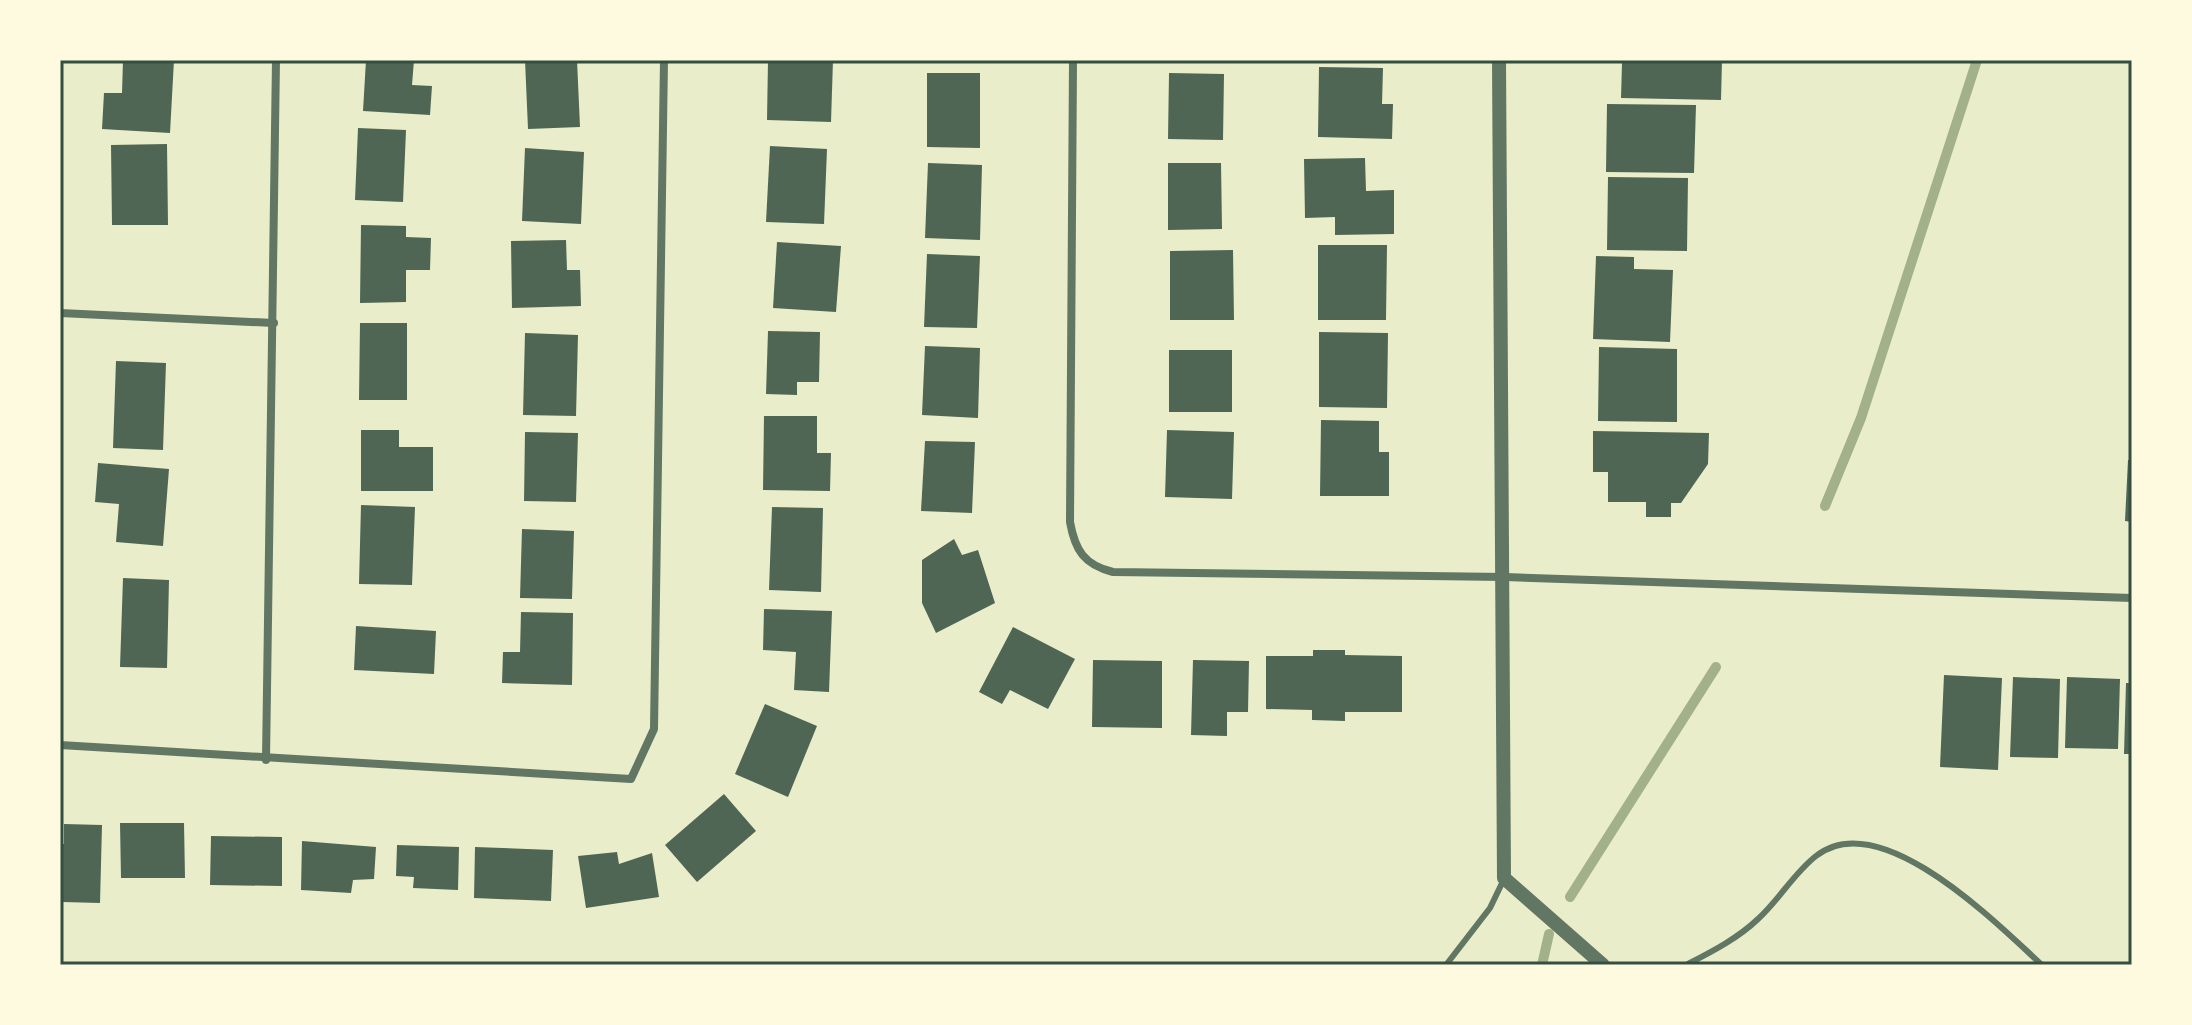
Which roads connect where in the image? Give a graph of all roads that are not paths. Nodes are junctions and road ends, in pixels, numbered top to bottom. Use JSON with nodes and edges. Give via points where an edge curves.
{"nodes":[{"id":1,"x":276,"y":60,"type":"edge"},
{"id":2,"x":664,"y":60,"type":"edge"},
{"id":3,"x":1073,"y":60,"type":"edge"},
{"id":4,"x":1499,"y":60,"type":"edge"},
{"id":5,"x":60,"y":313,"type":"edge"},
{"id":6,"x":274,"y":323,"type":"junction"},
{"id":7,"x":1505,"y":577,"type":"junction"},
{"id":8,"x":2132,"y":598,"type":"edge"},
{"id":9,"x":60,"y":745,"type":"edge"},
{"id":10,"x":266,"y":760,"type":"junction"},
{"id":11,"x":1504,"y":878,"type":"junction"},
{"id":12,"x":1446,"y":965,"type":"edge"},
{"id":13,"x":1603,"y":965,"type":"edge"},
{"id":14,"x":1686,"y":965,"type":"edge"},
{"id":15,"x":2042,"y":965,"type":"edge"}],
"edges":[{"from":1,"to":6,"type":"street"},
{"from":2,"to":10,"type":"street","via":[[654,729],[631,779]]},
{"from":3,"to":7,"type":"street","via":[[1070,522],[1074,546],[1085,560],[1113,572]]},
{"from":4,"to":7,"type":"street"},
{"from":5,"to":6,"type":"street"},
{"from":6,"to":10,"type":"street"},
{"from":7,"to":8,"type":"street"},
{"from":7,"to":11,"type":"street"},
{"from":9,"to":10,"type":"street"},
{"from":11,"to":12,"type":"lane","via":[[1490,908]]},
{"from":11,"to":13,"type":"street"},
{"from":14,"to":15,"type":"lane","via":[[1757,920],[1816,855],[1844,842],[1867,842],[1894,851],[1927,870]]}]}
